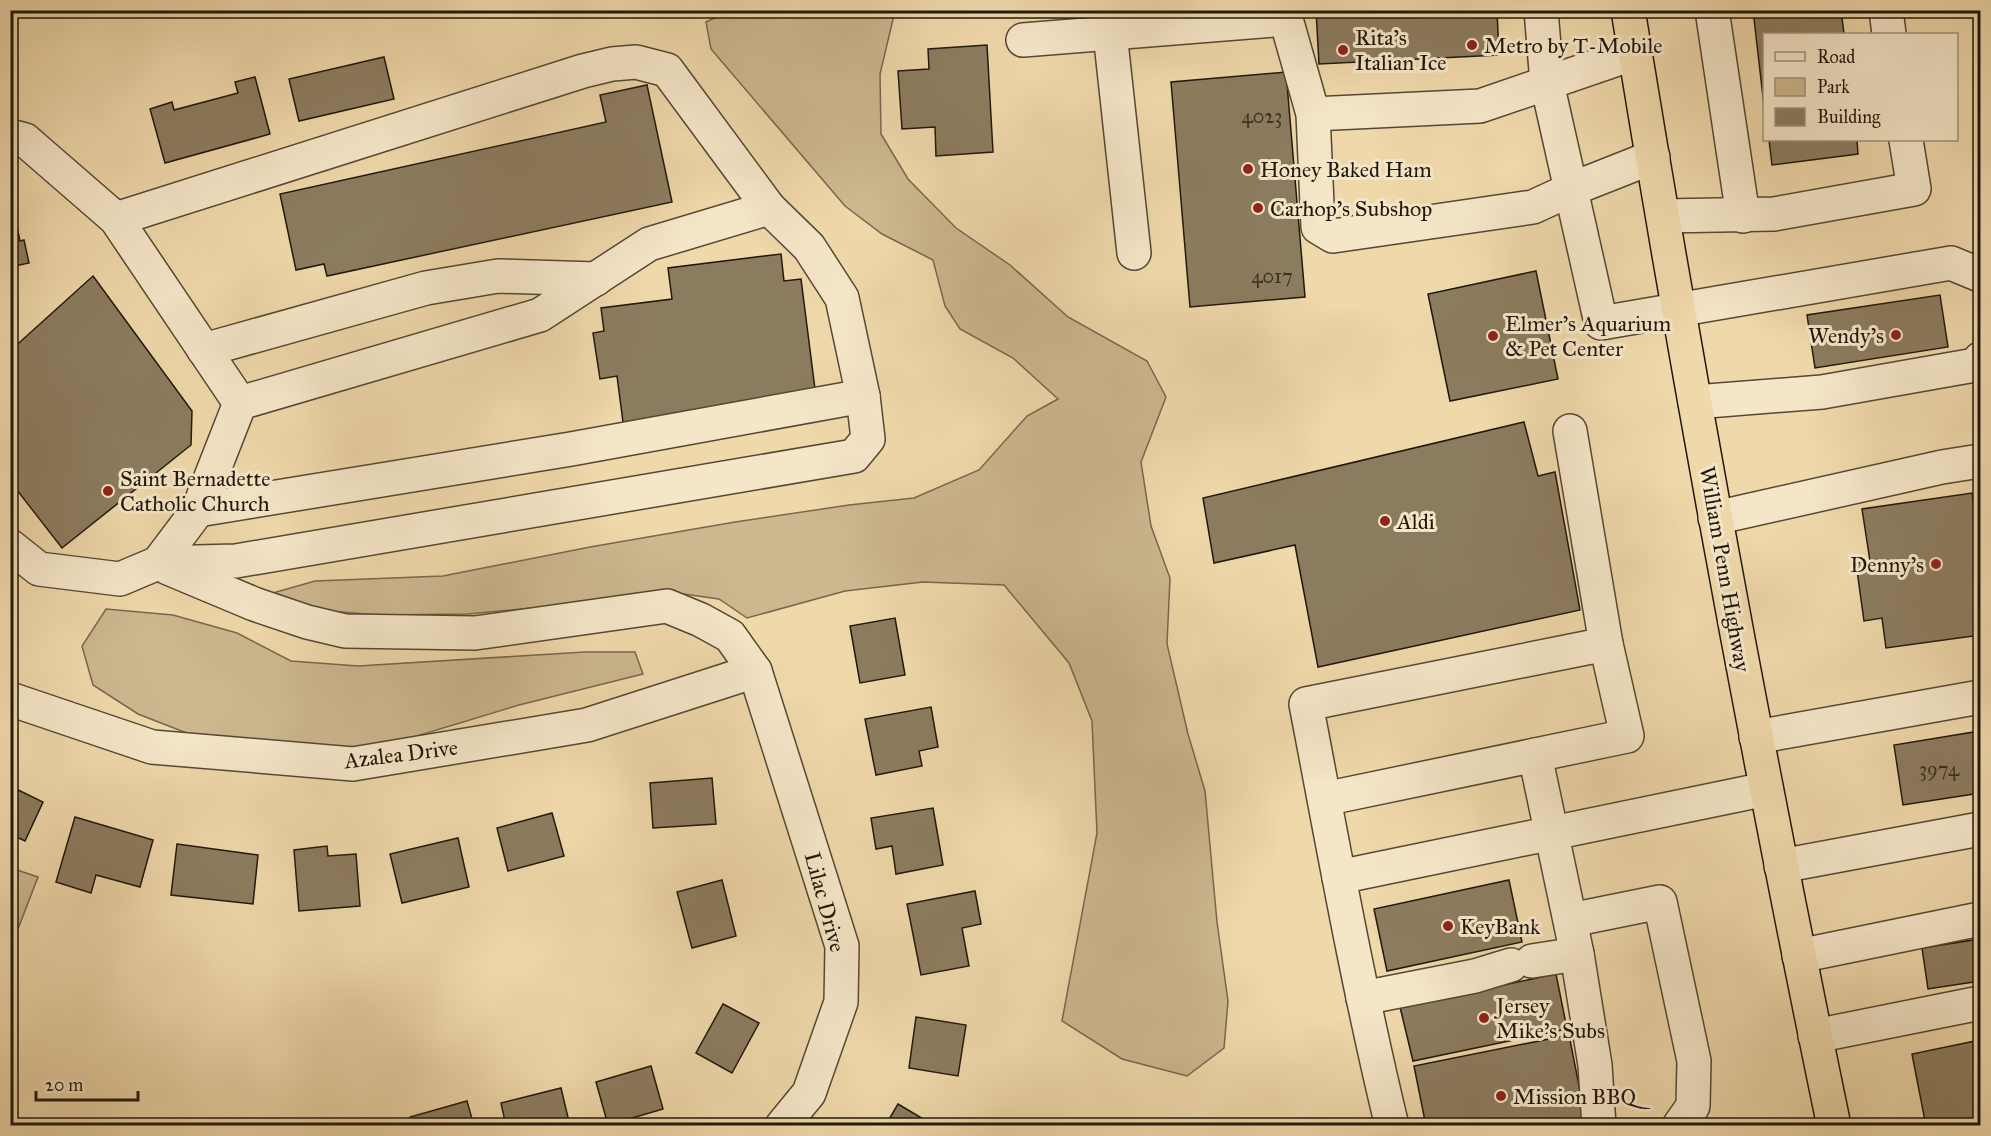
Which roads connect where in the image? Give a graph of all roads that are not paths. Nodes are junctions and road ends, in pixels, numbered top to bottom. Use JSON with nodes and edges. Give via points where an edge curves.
{"nodes":[{"id":1,"x":1541,"y":10,"type":"edge"},
{"id":2,"x":1628,"y":10,"type":"edge"},
{"id":3,"x":1712,"y":10,"type":"edge"},
{"id":4,"x":1886,"y":10,"type":"edge"},
{"id":5,"x":1110,"y":33,"type":"junction"},
{"id":6,"x":1889,"y":33,"type":"edge"},
{"id":7,"x":1023,"y":40,"type":"dead end"},
{"id":8,"x":1635,"y":52,"type":"junction"},
{"id":9,"x":1547,"y":83,"type":"junction"},
{"id":10,"x":1313,"y":114,"type":"junction"},
{"id":11,"x":10,"y":136,"type":"edge"},
{"id":12,"x":1906,"y":141,"type":"edge"},
{"id":13,"x":1653,"y":157,"type":"junction"},
{"id":14,"x":1572,"y":189,"type":"junction"},
{"id":15,"x":769,"y":208,"type":"junction"},
{"id":16,"x":1663,"y":216,"type":"junction"},
{"id":17,"x":1743,"y":216,"type":"junction"},
{"id":18,"x":116,"y":219,"type":"junction"},
{"id":19,"x":1134,"y":253,"type":"dead end"},
{"id":20,"x":1980,"y":275,"type":"edge"},
{"id":21,"x":596,"y":279,"type":"junction"},
{"id":22,"x":1679,"y":310,"type":"junction"},
{"id":23,"x":204,"y":350,"type":"junction"},
{"id":24,"x":1980,"y":359,"type":"edge"},
{"id":25,"x":863,"y":396,"type":"junction"},
{"id":26,"x":1695,"y":402,"type":"junction"},
{"id":27,"x":240,"y":403,"type":"junction"},
{"id":28,"x":1570,"y":431,"type":"dead end"},
{"id":29,"x":1980,"y":461,"type":"edge"},
{"id":30,"x":198,"y":510,"type":"junction"},
{"id":31,"x":1714,"y":518,"type":"junction"},
{"id":32,"x":10,"y":546,"type":"edge"},
{"id":33,"x":158,"y":563,"type":"junction"},
{"id":34,"x":1606,"y":644,"type":"junction"},
{"id":35,"x":755,"y":671,"type":"junction"},
{"id":36,"x":1980,"y":697,"type":"edge"},
{"id":37,"x":10,"y":699,"type":"edge"},
{"id":38,"x":1756,"y":737,"type":"junction"},
{"id":39,"x":1535,"y":755,"type":"junction"},
{"id":40,"x":1766,"y":789,"type":"junction"},
{"id":41,"x":1324,"y":800,"type":"junction"},
{"id":42,"x":1980,"y":829,"type":"edge"},
{"id":43,"x":1553,"y":833,"type":"junction"},
{"id":44,"x":1781,"y":866,"type":"junction"},
{"id":45,"x":1339,"y":877,"type":"junction"},
{"id":46,"x":1980,"y":919,"type":"edge"},
{"id":47,"x":1570,"y":920,"type":"junction"},
{"id":48,"x":1799,"y":956,"type":"junction"},
{"id":49,"x":1533,"y":961,"type":"junction"},
{"id":50,"x":1363,"y":998,"type":"junction"},
{"id":51,"x":1980,"y":1003,"type":"edge"},
{"id":52,"x":1815,"y":1036,"type":"junction"},
{"id":53,"x":782,"y":1125,"type":"edge"},
{"id":54,"x":1392,"y":1125,"type":"edge"},
{"id":55,"x":1599,"y":1125,"type":"edge"},
{"id":56,"x":1679,"y":1125,"type":"edge"},
{"id":57,"x":1834,"y":1125,"type":"edge"}],
"edges":[{"from":1,"to":9,"type":"street"},
{"from":2,"to":8,"type":"highway","name":"William Penn Highway"},
{"from":3,"to":17,"type":"street"},
{"from":4,"to":6,"type":"street"},
{"from":5,"to":7,"type":"street"},
{"from":5,"to":10,"type":"street","via":[[1286,19]]},
{"from":5,"to":19,"type":"street"},
{"from":8,"to":9,"type":"street"},
{"from":8,"to":13,"type":"highway","name":"William Penn Highway"},
{"from":9,"to":10,"type":"street","via":[[1480,106]]},
{"from":9,"to":14,"type":"street"},
{"from":10,"to":14,"type":"street","via":[[1318,227],[1333,236],[1533,207]]},
{"from":11,"to":18,"type":"street","via":[[25,140]]},
{"from":12,"to":17,"type":"street","via":[[1914,189]]},
{"from":13,"to":14,"type":"street"},
{"from":13,"to":16,"type":"highway","name":"William Penn Highway"},
{"from":14,"to":22,"type":"street","via":[[1601,323]]},
{"from":15,"to":18,"type":"street","via":[[667,70],[636,62],[583,71]]},
{"from":15,"to":21,"type":"street","via":[[649,244]]},
{"from":15,"to":25,"type":"street","via":[[809,247],[842,298]]},
{"from":16,"to":17,"type":"street"},
{"from":16,"to":22,"type":"highway","name":"William Penn Highway"},
{"from":18,"to":23,"type":"street"},
{"from":20,"to":22,"type":"street","via":[[1951,263]]},
{"from":21,"to":23,"type":"street","via":[[498,276],[426,288]]},
{"from":21,"to":27,"type":"street","via":[[540,315]]},
{"from":22,"to":26,"type":"highway","name":"William Penn Highway"},
{"from":23,"to":27,"type":"street"},
{"from":24,"to":26,"type":"street","via":[[1975,365],[1822,392]]},
{"from":25,"to":30,"type":"street","via":[[571,450]]},
{"from":25,"to":33,"type":"street","via":[[868,439],[854,456],[236,561]]},
{"from":26,"to":31,"type":"highway","name":"William Penn Highway"},
{"from":27,"to":30,"type":"street"},
{"from":28,"to":34,"type":"street"},
{"from":29,"to":31,"type":"street"},
{"from":30,"to":33,"type":"street"},
{"from":31,"to":38,"type":"highway","name":"William Penn Highway"},
{"from":32,"to":33,"type":"street","via":[[39,569],[120,579]]},
{"from":33,"to":35,"type":"street","name":"Lilac Drive","via":[[254,604],[345,631],[475,633],[667,606],[730,636]]},
{"from":34,"to":39,"type":"street","via":[[1627,736]]},
{"from":34,"to":41,"type":"street","via":[[1306,704]]},
{"from":35,"to":37,"type":"street","name":"Azalea Drive","via":[[587,725],[353,764],[152,747]]},
{"from":35,"to":53,"type":"street","name":"Lilac Drive","via":[[842,946],[842,1002],[809,1093]]},
{"from":36,"to":38,"type":"street"},
{"from":38,"to":40,"type":"highway","name":"William Penn Highway"},
{"from":39,"to":41,"type":"street"},
{"from":39,"to":43,"type":"street"},
{"from":40,"to":43,"type":"street"},
{"from":40,"to":44,"type":"highway","name":"William Penn Highway"},
{"from":41,"to":45,"type":"street"},
{"from":42,"to":44,"type":"street"},
{"from":43,"to":45,"type":"street"},
{"from":43,"to":47,"type":"street"},
{"from":44,"to":48,"type":"highway","name":"William Penn Highway"},
{"from":45,"to":50,"type":"street"},
{"from":46,"to":48,"type":"street"},
{"from":47,"to":49,"type":"street"},
{"from":47,"to":56,"type":"street","via":[[1660,902],[1694,1061],[1693,1106]]},
{"from":48,"to":52,"type":"highway","name":"William Penn Highway"},
{"from":49,"to":50,"type":"street"},
{"from":49,"to":55,"type":"street","via":[[1595,1065]]},
{"from":50,"to":54,"type":"street"},
{"from":51,"to":52,"type":"street"},
{"from":52,"to":57,"type":"highway","name":"William Penn Highway"}]}
